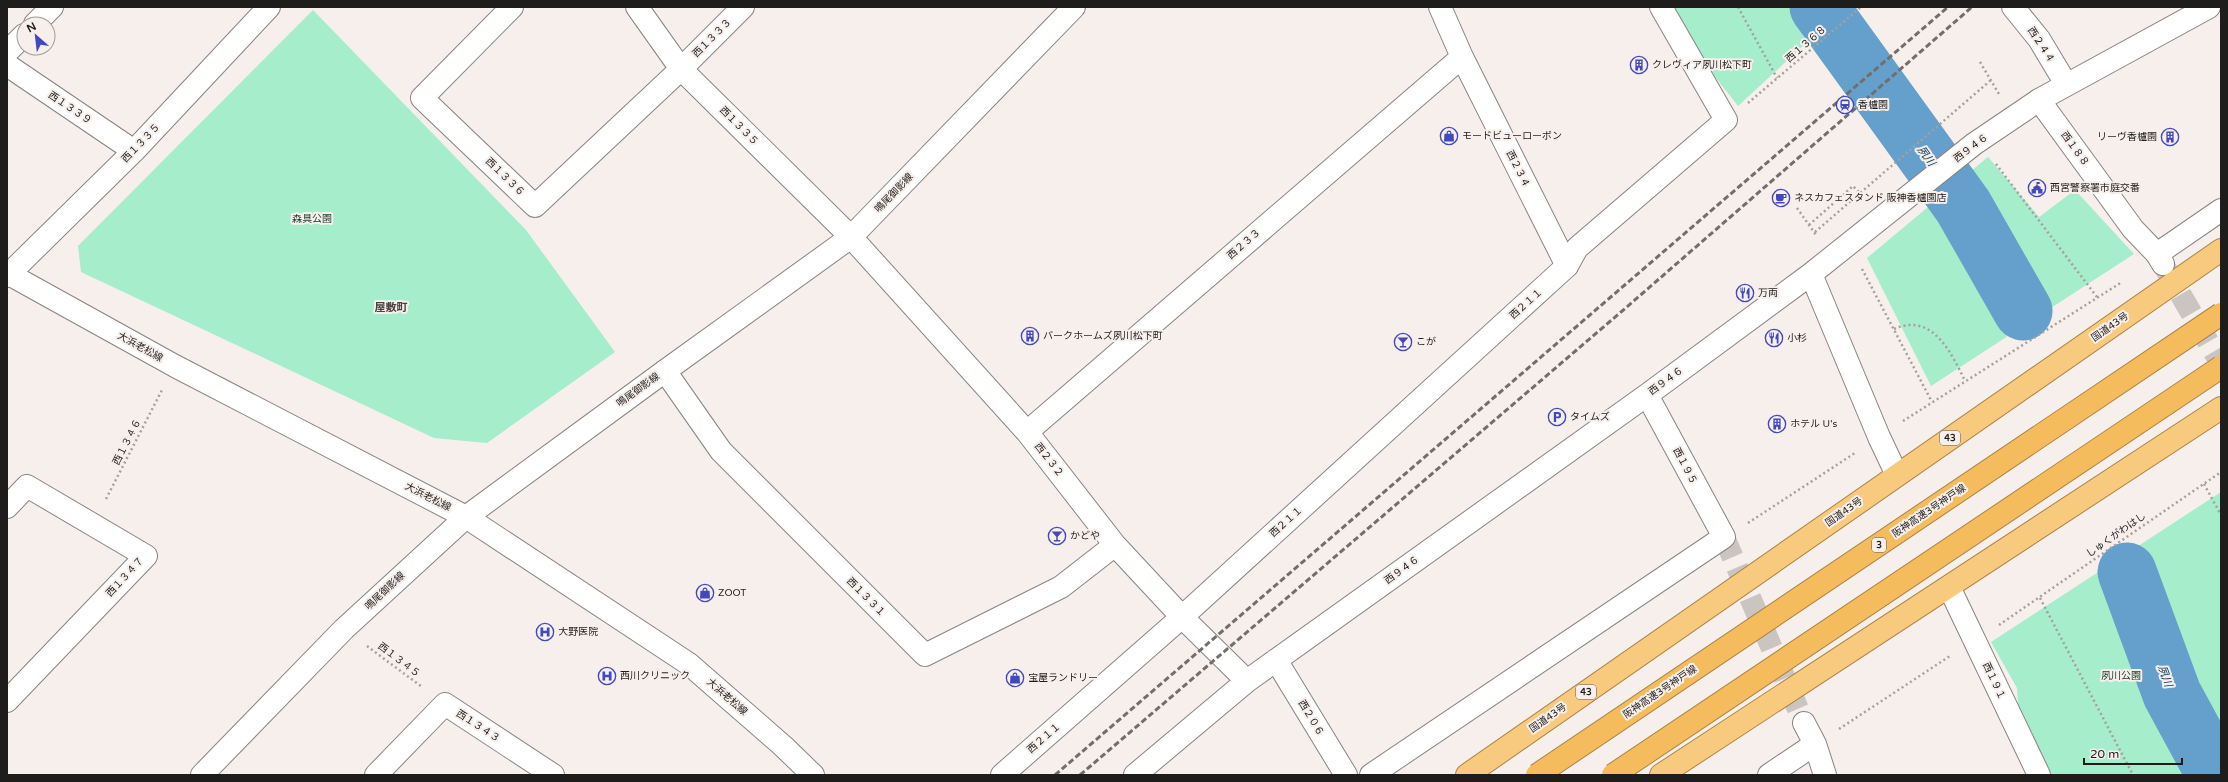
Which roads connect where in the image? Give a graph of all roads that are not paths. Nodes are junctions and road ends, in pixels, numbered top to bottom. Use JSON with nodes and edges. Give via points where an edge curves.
{"nodes":[{"id":1,"x":52,"y":7,"type":"edge"},
{"id":2,"x":269,"y":7,"type":"edge"},
{"id":3,"x":512,"y":7,"type":"edge"},
{"id":4,"x":637,"y":7,"type":"edge"},
{"id":5,"x":743,"y":7,"type":"edge"},
{"id":6,"x":1074,"y":7,"type":"edge"},
{"id":7,"x":1440,"y":7,"type":"edge"},
{"id":8,"x":1661,"y":7,"type":"edge"},
{"id":9,"x":2013,"y":7,"type":"edge"},
{"id":10,"x":2209,"y":7,"type":"edge"},
{"id":11,"x":43,"y":16,"type":"edge"},
{"id":12,"x":16,"y":43,"type":"edge"},
{"id":13,"x":7,"y":52,"type":"edge"},
{"id":14,"x":1462,"y":57,"type":"junction"},
{"id":15,"x":7,"y":64,"type":"edge"},
{"id":16,"x":681,"y":69,"type":"junction"},
{"id":17,"x":2066,"y":84,"type":"junction"},
{"id":18,"x":2039,"y":100,"type":"junction"},
{"id":19,"x":134,"y":151,"type":"junction"},
{"id":20,"x":2221,"y":210,"type":"edge"},
{"id":21,"x":852,"y":237,"type":"junction"},
{"id":22,"x":2221,"y":250,"type":"edge"},
{"id":23,"x":1572,"y":257,"type":"junction"},
{"id":24,"x":1811,"y":274,"type":"junction"},
{"id":25,"x":8,"y":275,"type":"edge"},
{"id":26,"x":2221,"y":314,"type":"edge"},
{"id":27,"x":2221,"y":367,"type":"edge"},
{"id":28,"x":665,"y":370,"type":"junction"},
{"id":29,"x":1647,"y":395,"type":"junction"},
{"id":30,"x":2221,"y":408,"type":"edge"},
{"id":31,"x":1027,"y":432,"type":"junction"},
{"id":32,"x":1897,"y":475,"type":"junction"},
{"id":33,"x":7,"y":507,"type":"edge"},
{"id":34,"x":466,"y":517,"type":"junction"},
{"id":35,"x":1115,"y":545,"type":"junction"},
{"id":36,"x":1949,"y":587,"type":"junction"},
{"id":37,"x":1182,"y":617,"type":"junction"},
{"id":38,"x":1276,"y":660,"type":"junction"},
{"id":39,"x":1247,"y":681,"type":"junction"},
{"id":40,"x":7,"y":701,"type":"edge"},
{"id":41,"x":1804,"y":723,"type":"tunnel mouth"},
{"id":42,"x":1815,"y":744,"type":"junction"},
{"id":43,"x":202,"y":775,"type":"edge"},
{"id":44,"x":376,"y":775,"type":"edge"},
{"id":45,"x":553,"y":775,"type":"edge"},
{"id":46,"x":813,"y":775,"type":"edge"},
{"id":47,"x":1002,"y":775,"type":"edge"},
{"id":48,"x":1135,"y":775,"type":"edge"},
{"id":49,"x":1346,"y":775,"type":"edge"},
{"id":50,"x":1371,"y":775,"type":"edge"},
{"id":51,"x":1467,"y":775,"type":"edge"},
{"id":52,"x":1537,"y":775,"type":"edge"},
{"id":53,"x":1613,"y":775,"type":"edge"},
{"id":54,"x":1661,"y":775,"type":"edge"},
{"id":55,"x":1769,"y":775,"type":"edge"},
{"id":56,"x":1825,"y":775,"type":"edge"},
{"id":57,"x":2039,"y":775,"type":"edge"}],
"edges":[{"from":1,"to":11,"type":"street"},
{"from":2,"to":19,"type":"street","name":"西１３３５"},
{"from":3,"to":16,"type":"street","name":"西１３３６","via":[[422,98],[535,206]]},
{"from":4,"to":16,"type":"street","name":"西１３３５"},
{"from":5,"to":16,"type":"street","name":"西１３３３"},
{"from":6,"to":21,"type":"street","name":"鳴尾御影線"},
{"from":7,"to":14,"type":"street","name":"西２３４"},
{"from":8,"to":23,"type":"street","name":"西２１１","via":[[1726,120]]},
{"from":9,"to":17,"type":"street","name":"西２４４","via":[[2039,39]]},
{"from":10,"to":17,"type":"street","name":"西９４６"},
{"from":12,"to":13,"type":"street"},
{"from":14,"to":23,"type":"street","name":"西２３４"},
{"from":14,"to":31,"type":"street","name":"西２３３"},
{"from":15,"to":19,"type":"street","name":"西１３３９"},
{"from":16,"to":21,"type":"street","name":"西１３３５"},
{"from":17,"to":18,"type":"street","name":"西９４６"},
{"from":18,"to":20,"type":"street","name":"西１８８","via":[[2133,229],[2160,259]]},
{"from":18,"to":24,"type":"street","name":"西９４６","via":[[1974,144]]},
{"from":19,"to":25,"type":"street","name":"西１３３５"},
{"from":21,"to":28,"type":"street","name":"鳴尾御影線"},
{"from":21,"to":31,"type":"street","name":"西２３２"},
{"from":22,"to":32,"type":"highway","name":"国道43号","number":"43"},
{"from":23,"to":37,"type":"street","name":"西２１１"},
{"from":24,"to":29,"type":"street","name":"西９４６"},
{"from":24,"to":32,"type":"street","via":[[1878,438]]},
{"from":25,"to":34,"type":"street","name":"大浜老松線","via":[[175,366]]},
{"from":26,"to":52,"type":"highway","name":"阪神高速3号神戸線","number":"3","bridge":true},
{"from":27,"to":53,"type":"highway","bridge":true},
{"from":28,"to":34,"type":"street","name":"鳴尾御影線"},
{"from":28,"to":35,"type":"street","name":"西１３３１","via":[[720,451],[925,655],[1061,587]]},
{"from":29,"to":38,"type":"street","name":"西９４６"},
{"from":29,"to":50,"type":"street","name":"西１９５","via":[[1724,537]]},
{"from":30,"to":36,"type":"highway"},
{"from":31,"to":35,"type":"street","name":"西２３２"},
{"from":32,"to":51,"type":"highway","name":"国道43号","number":"43"},
{"from":33,"to":40,"type":"street","name":"西１３４７","via":[[27,486],[146,556]]},
{"from":34,"to":43,"type":"street","name":"鳴尾御影線","via":[[344,629]]},
{"from":34,"to":46,"type":"street","name":"大浜老松線","via":[[689,664]]},
{"from":35,"to":37,"type":"street","name":"西２３２"},
{"from":36,"to":54,"type":"highway"},
{"from":36,"to":57,"type":"street","name":"西１９１"},
{"from":37,"to":39,"type":"street","name":"西２３２"},
{"from":37,"to":47,"type":"street","name":"西２１１"},
{"from":38,"to":39,"type":"street","name":"西９４６"},
{"from":38,"to":49,"type":"street","name":"西２０６"},
{"from":39,"to":48,"type":"street","name":"西９４６"},
{"from":41,"to":42,"type":"street"},
{"from":42,"to":55,"type":"street"},
{"from":42,"to":56,"type":"street"},
{"from":44,"to":45,"type":"street","name":"西１３４３","via":[[445,704]]}]}
